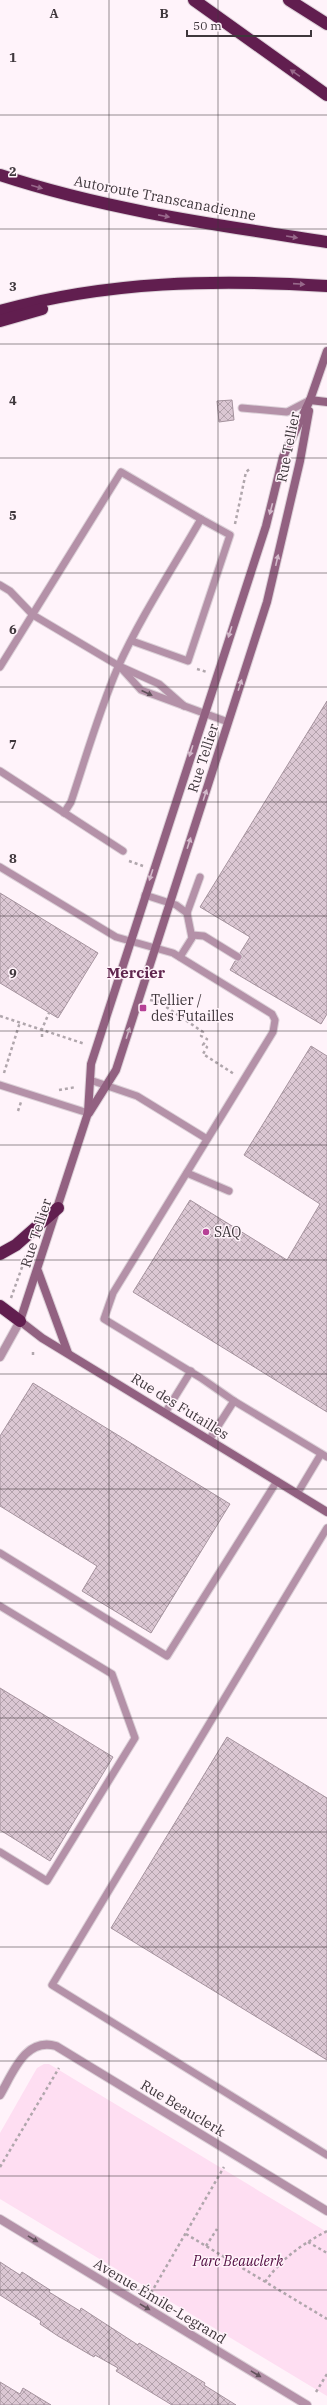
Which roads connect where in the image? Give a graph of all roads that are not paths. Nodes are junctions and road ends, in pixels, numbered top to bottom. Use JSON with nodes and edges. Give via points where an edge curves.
{"nodes":[{"id":1,"x":194,"y":0,"type":"edge"},
{"id":2,"x":289,"y":0,"type":"edge"},
{"id":3,"x":327,"y":24,"type":"edge"},
{"id":4,"x":327,"y":95,"type":"edge"},
{"id":5,"x":0,"y":176,"type":"edge"},
{"id":6,"x":327,"y":242,"type":"edge"},
{"id":7,"x":271,"y":283,"type":"junction"},
{"id":8,"x":327,"y":286,"type":"edge"},
{"id":9,"x":0,"y":311,"type":"edge"},
{"id":10,"x":0,"y":321,"type":"edge"},
{"id":11,"x":327,"y":351,"type":"edge"},
{"id":12,"x":310,"y":400,"type":"junction"},
{"id":13,"x":327,"y":402,"type":"edge"},
{"id":14,"x":242,"y":408,"type":"dead end"},
{"id":15,"x":201,"y":519,"type":"junction"},
{"id":16,"x":0,"y":585,"type":"edge"},
{"id":17,"x":32,"y":615,"type":"junction"},
{"id":18,"x":132,"y":641,"type":"junction"},
{"id":19,"x":119,"y":666,"type":"junction"},
{"id":20,"x":0,"y":667,"type":"edge"},
{"id":21,"x":184,"y":706,"type":"junction"},
{"id":22,"x":204,"y":714,"type":"junction"},
{"id":23,"x":228,"y":722,"type":"junction"},
{"id":24,"x":0,"y":771,"type":"edge"},
{"id":25,"x":64,"y":813,"type":"junction"},
{"id":26,"x":123,"y":851,"type":"dead end"},
{"id":27,"x":0,"y":867,"type":"edge"},
{"id":28,"x":200,"y":877,"type":"dead end"},
{"id":29,"x":144,"y":895,"type":"junction"},
{"id":30,"x":170,"y":903,"type":"junction"},
{"id":31,"x":187,"y":913,"type":"junction"},
{"id":32,"x":192,"y":935,"type":"junction"},
{"id":33,"x":129,"y":942,"type":"junction"},
{"id":34,"x":156,"y":947,"type":"junction"},
{"id":35,"x":180,"y":957,"type":"junction"},
{"id":36,"x":238,"y":957,"type":"dead end"},
{"id":37,"x":90,"y":1080,"type":"junction"},
{"id":38,"x":0,"y":1085,"type":"edge"},
{"id":39,"x":106,"y":1085,"type":"junction"},
{"id":40,"x":88,"y":1113,"type":"junction"},
{"id":41,"x":207,"y":1139,"type":"junction"},
{"id":42,"x":187,"y":1173,"type":"junction"},
{"id":43,"x":229,"y":1191,"type":"dead end"},
{"id":44,"x":58,"y":1208,"type":"junction"},
{"id":45,"x":0,"y":1254,"type":"edge"},
{"id":46,"x":38,"y":1271,"type":"junction"},
{"id":47,"x":0,"y":1306,"type":"edge"},
{"id":48,"x":20,"y":1321,"type":"junction"},
{"id":49,"x":68,"y":1353,"type":"junction"},
{"id":50,"x":0,"y":1357,"type":"edge"},
{"id":51,"x":190,"y":1371,"type":"junction"},
{"id":52,"x":234,"y":1401,"type":"junction"},
{"id":53,"x":165,"y":1413,"type":"junction"},
{"id":54,"x":209,"y":1440,"type":"junction"},
{"id":55,"x":324,"y":1456,"type":"edge"},
{"id":56,"x":277,"y":1481,"type":"junction"},
{"id":57,"x":297,"y":1494,"type":"junction"},
{"id":58,"x":327,"y":1512,"type":"edge"},
{"id":59,"x":327,"y":1528,"type":"edge"},
{"id":60,"x":0,"y":1553,"type":"edge"},
{"id":61,"x":0,"y":1606,"type":"edge"},
{"id":62,"x":0,"y":1852,"type":"edge"},
{"id":63,"x":0,"y":2095,"type":"edge"},
{"id":64,"x":327,"y":2155,"type":"edge"},
{"id":65,"x":327,"y":2211,"type":"edge"},
{"id":66,"x":0,"y":2219,"type":"edge"},
{"id":67,"x":307,"y":2405,"type":"edge"}],
"edges":[{"from":4,"to":1,"type":"highway","one_way":true},
{"from":2,"to":3,"type":"highway"},
{"from":5,"to":6,"type":"highway","name":"Autoroute Transcanadienne","one_way":true,"via":[[131,210]]},
{"from":7,"to":8,"type":"highway","one_way":true},
{"from":7,"to":9,"type":"highway","via":[[200,282],[146,285],[80,293]]},
{"from":7,"to":10,"type":"highway","via":[[201,285],[114,294],[53,306]]},
{"from":11,"to":12,"type":"street","name":"Rue Tellier"},
{"from":12,"to":13,"type":"street"},
{"from":12,"to":14,"type":"lane","via":[[287,412]]},
{"from":12,"to":22,"type":"street","name":"Rue Tellier","one_way":true,"via":[[284,457],[269,516]]},
{"from":23,"to":12,"type":"street","name":"Rue Tellier","one_way":true,"via":[[267,602],[300,461]]},
{"from":15,"to":17,"type":"lane","via":[[121,472]]},
{"from":15,"to":18,"type":"lane"},
{"from":15,"to":18,"type":"lane","via":[[230,535],[188,661]]},
{"from":16,"to":17,"type":"lane","via":[[10,591]]},
{"from":17,"to":19,"type":"lane"},
{"from":17,"to":20,"type":"lane"},
{"from":18,"to":19,"type":"lane"},
{"from":19,"to":21,"type":"lane","via":[[159,684]]},
{"from":19,"to":21,"type":"lane","one_way":true,"via":[[141,690]]},
{"from":19,"to":25,"type":"lane","via":[[71,802]]},
{"from":21,"to":22,"type":"lane"},
{"from":22,"to":23,"type":"lane"},
{"from":22,"to":29,"type":"street","name":"Rue Tellier","one_way":true},
{"from":30,"to":23,"type":"street","name":"Rue Tellier","one_way":true},
{"from":24,"to":25,"type":"lane"},
{"from":25,"to":26,"type":"lane"},
{"from":27,"to":33,"type":"lane","via":[[116,937]]},
{"from":28,"to":31,"type":"lane"},
{"from":29,"to":30,"type":"lane"},
{"from":29,"to":33,"type":"street","name":"Rue Tellier"},
{"from":30,"to":31,"type":"lane"},
{"from":30,"to":34,"type":"street","name":"Rue Tellier"},
{"from":31,"to":32,"type":"lane"},
{"from":32,"to":35,"type":"lane"},
{"from":32,"to":36,"type":"lane","via":[[204,936]]},
{"from":33,"to":34,"type":"lane"},
{"from":33,"to":37,"type":"street","name":"Rue Tellier","via":[[91,1064]]},
{"from":34,"to":35,"type":"lane"},
{"from":39,"to":34,"type":"street","name":"Rue Tellier","one_way":true,"via":[[116,1070]]},
{"from":35,"to":41,"type":"lane","via":[[255,1002],[272,1014],[275,1020],[273,1032]]},
{"from":37,"to":39,"type":"lane"},
{"from":37,"to":40,"type":"street","name":"Rue Tellier"},
{"from":38,"to":40,"type":"lane"},
{"from":39,"to":40,"type":"street","name":"Rue Tellier"},
{"from":39,"to":41,"type":"lane","via":[[137,1096]]},
{"from":40,"to":44,"type":"street","name":"Rue Tellier"},
{"from":41,"to":42,"type":"lane"},
{"from":42,"to":43,"type":"lane"},
{"from":42,"to":51,"type":"lane","via":[[113,1292],[104,1319]]},
{"from":44,"to":45,"type":"highway","via":[[16,1245]]},
{"from":44,"to":46,"type":"street","name":"Rue Tellier"},
{"from":46,"to":48,"type":"street","name":"Rue Tellier"},
{"from":46,"to":49,"type":"street"},
{"from":47,"to":48,"type":"highway"},
{"from":48,"to":49,"type":"street","name":"Rue des Futailles"},
{"from":48,"to":50,"type":"street","name":"Rue Tellier"},
{"from":49,"to":53,"type":"street","name":"Rue des Futailles"},
{"from":51,"to":52,"type":"lane"},
{"from":51,"to":53,"type":"lane"},
{"from":52,"to":54,"type":"lane"},
{"from":52,"to":55,"type":"lane"},
{"from":53,"to":54,"type":"street","name":"Rue des Futailles"},
{"from":54,"to":56,"type":"street","name":"Rue des Futailles"},
{"from":55,"to":57,"type":"lane"},
{"from":56,"to":57,"type":"street","name":"Rue des Futailles"},
{"from":56,"to":60,"type":"lane","via":[[167,1656]]},
{"from":57,"to":58,"type":"street","name":"Rue des Futailles"},
{"from":59,"to":64,"type":"lane","via":[[52,1985]]},
{"from":61,"to":62,"type":"lane","via":[[112,1674],[135,1738],[47,1881]]},
{"from":63,"to":65,"type":"street","name":"Rue Beauclerk","via":[[23,2055],[34,2047],[47,2043],[56,2046]]},
{"from":66,"to":67,"type":"street","name":"Avenue Émile-Legrand","one_way":true}]}
